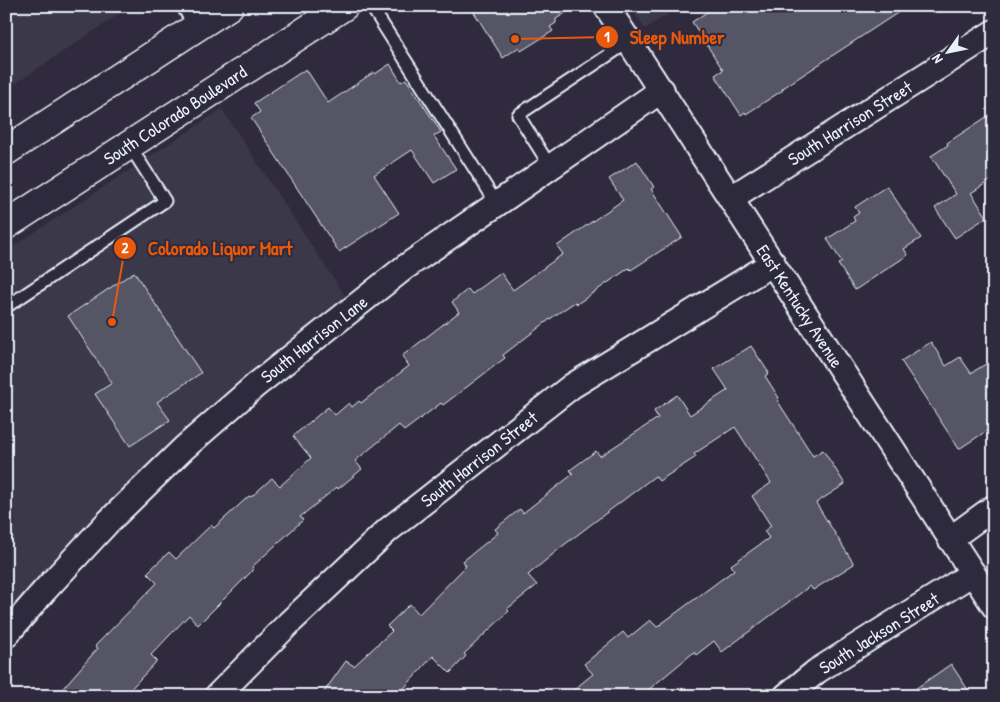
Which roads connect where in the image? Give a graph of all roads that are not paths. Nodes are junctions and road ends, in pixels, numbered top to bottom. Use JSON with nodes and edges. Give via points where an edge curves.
{"nodes":[{"id":1,"x":229,"y":6,"type":"edge"},
{"id":2,"x":344,"y":6,"type":"edge"},
{"id":3,"x":371,"y":6,"type":"edge"},
{"id":4,"x":606,"y":6,"type":"edge"},
{"id":5,"x":189,"y":17,"type":"edge"},
{"id":6,"x":994,"y":32,"type":"edge"},
{"id":7,"x":630,"y":42,"type":"junction"},
{"id":8,"x":662,"y":90,"type":"junction"},
{"id":9,"x":129,"y":145,"type":"junction"},
{"id":10,"x":6,"y":151,"type":"edge"},
{"id":11,"x":550,"y":166,"type":"junction"},
{"id":12,"x":732,"y":198,"type":"junction"},
{"id":13,"x":497,"y":204,"type":"junction"},
{"id":14,"x":6,"y":225,"type":"edge"},
{"id":15,"x":773,"y":263,"type":"junction"},
{"id":16,"x":6,"y":308,"type":"edge"},
{"id":17,"x":994,"y":507,"type":"edge"},
{"id":18,"x":950,"y":539,"type":"junction"},
{"id":19,"x":973,"y":573,"type":"junction"},
{"id":20,"x":994,"y":606,"type":"edge"},
{"id":21,"x":6,"y":636,"type":"edge"},
{"id":22,"x":217,"y":696,"type":"edge"},
{"id":23,"x":786,"y":696,"type":"edge"}],
"edges":[{"from":1,"to":5,"type":"main road"},
{"from":2,"to":9,"type":"main road","name":"South Colorado Boulevard"},
{"from":3,"to":13,"type":"lane"},
{"from":4,"to":7,"type":"street","name":"East Kentucky Avenue"},
{"from":5,"to":10,"type":"main road"},
{"from":6,"to":12,"type":"street","name":"South Harrison Street"},
{"from":7,"to":8,"type":"street","name":"East Kentucky Avenue"},
{"from":7,"to":11,"type":"lane","via":[[518,115]]},
{"from":8,"to":11,"type":"street","name":"South Harrison Lane"},
{"from":8,"to":12,"type":"street","name":"East Kentucky Avenue"},
{"from":9,"to":14,"type":"main road","name":"South Colorado Boulevard"},
{"from":9,"to":16,"type":"lane","via":[[165,201]]},
{"from":11,"to":13,"type":"street","name":"South Harrison Lane"},
{"from":12,"to":15,"type":"street","name":"East Kentucky Avenue"},
{"from":13,"to":21,"type":"street","name":"South Harrison Lane","via":[[404,268],[256,385],[184,448],[107,523]]},
{"from":15,"to":18,"type":"street","name":"East Kentucky Avenue"},
{"from":15,"to":22,"type":"street","name":"South Harrison Street","via":[[572,386],[388,530]]},
{"from":17,"to":18,"type":"street"},
{"from":18,"to":19,"type":"street","name":"East Kentucky Avenue"},
{"from":19,"to":20,"type":"street","name":"East Kentucky Avenue"},
{"from":19,"to":23,"type":"street","name":"South Jackson Street","via":[[817,672]]}]}
